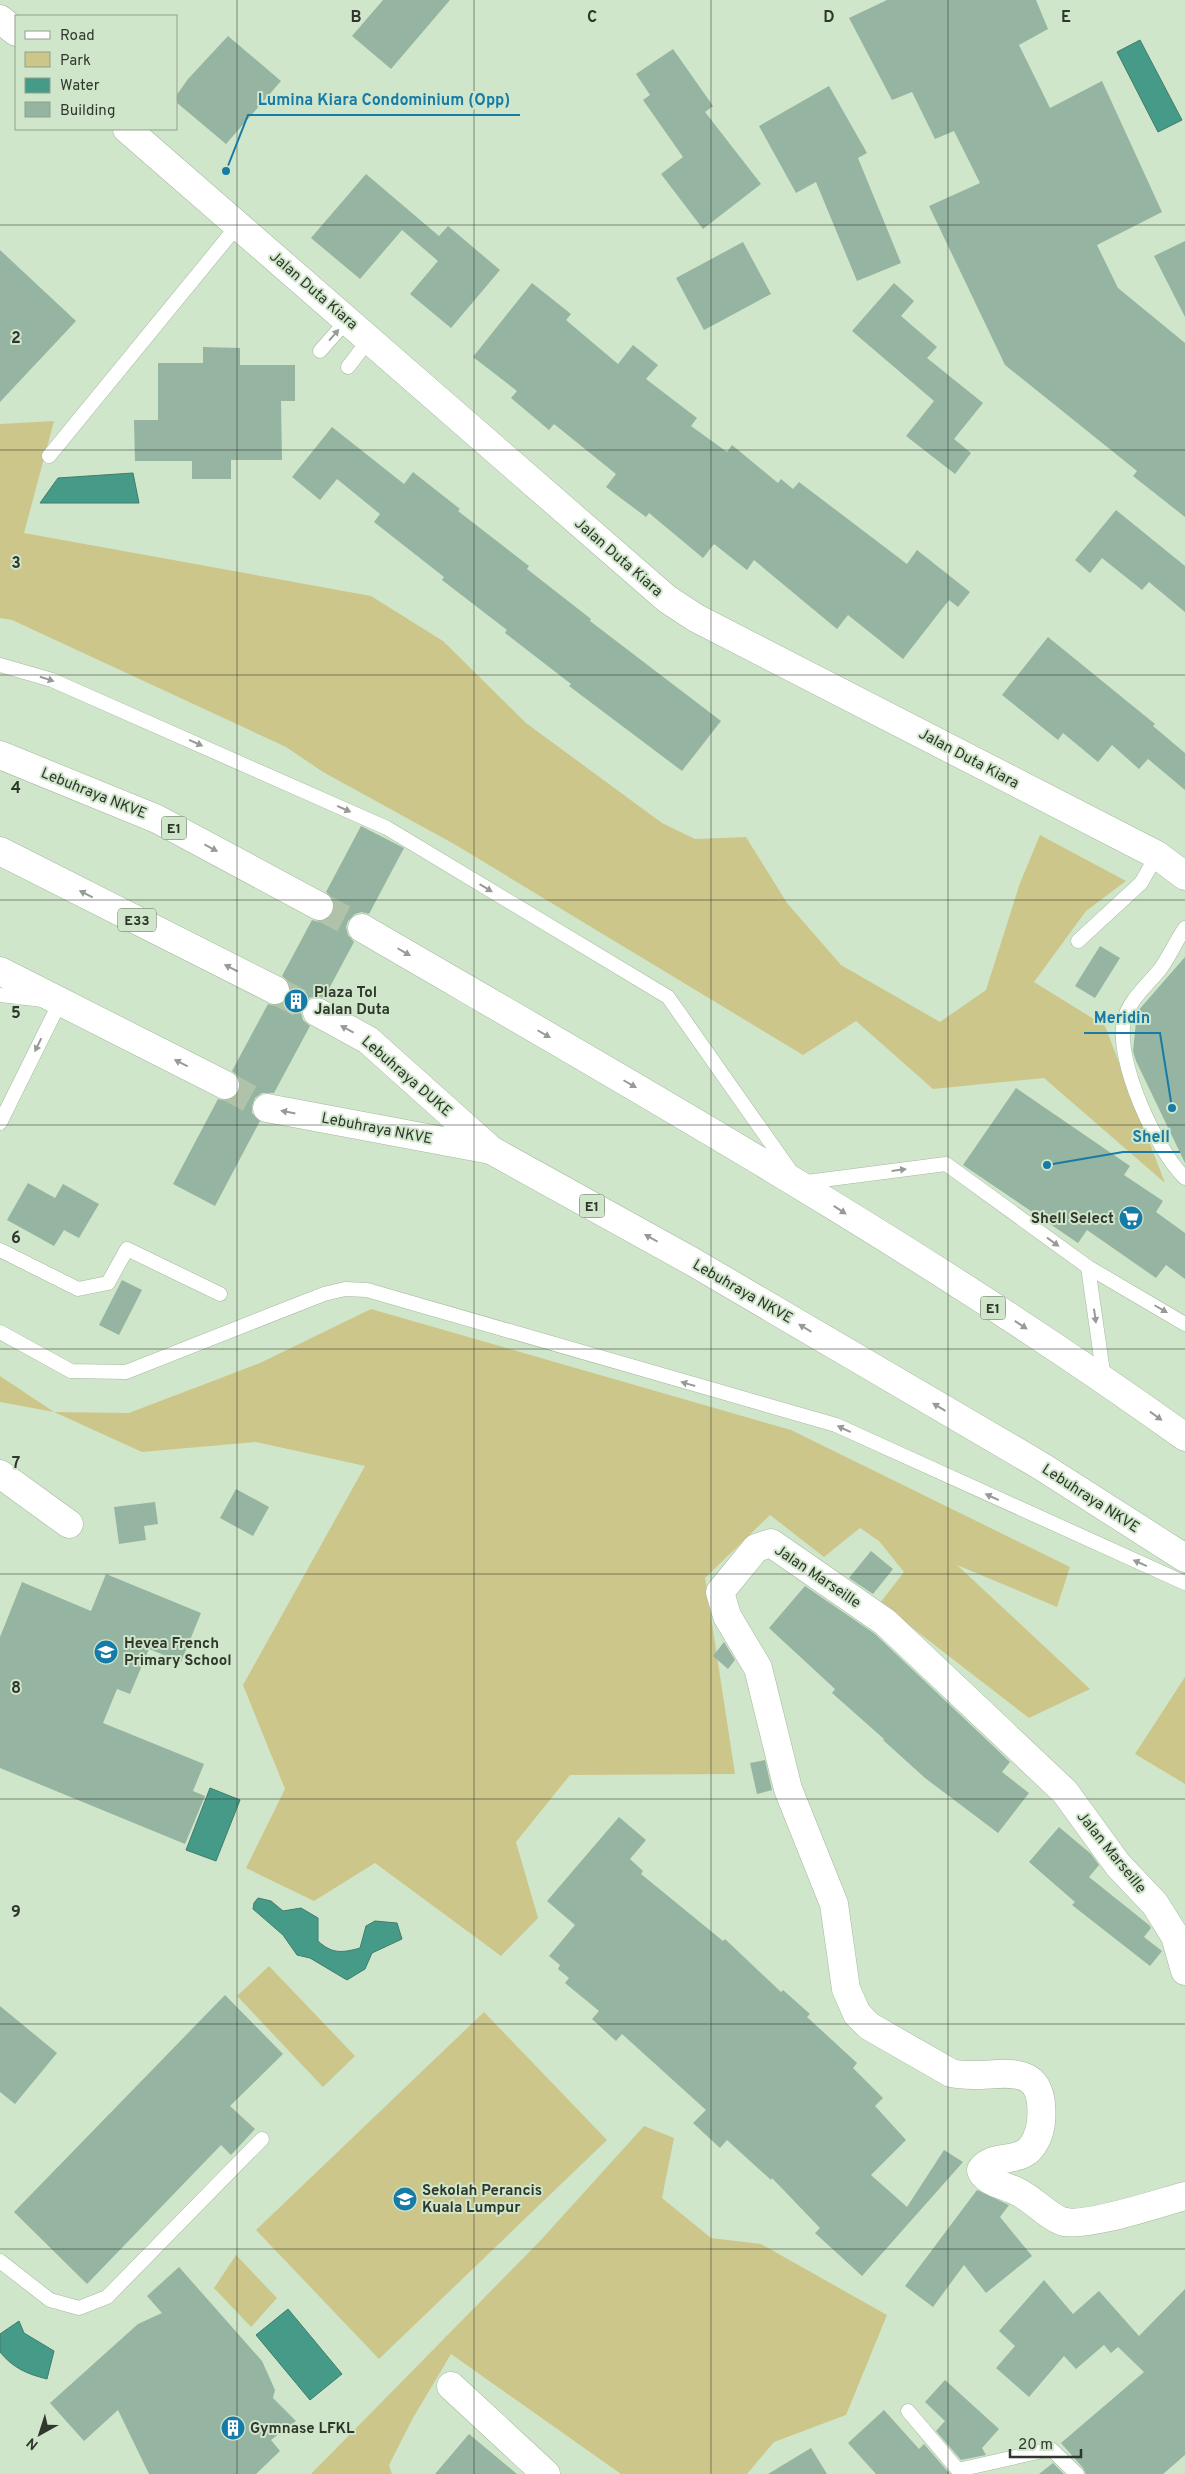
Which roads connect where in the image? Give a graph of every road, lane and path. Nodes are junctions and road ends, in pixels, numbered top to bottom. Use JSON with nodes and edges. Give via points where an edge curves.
{"nodes":[{"id":1,"x":0,"y":19,"type":"edge"},
{"id":2,"x":15,"y":31,"type":"edge"},
{"id":3,"x":128,"y":130,"type":"edge"},
{"id":4,"x":238,"y":225,"type":"junction"},
{"id":5,"x":348,"y":319,"type":"junction"},
{"id":6,"x":370,"y":338,"type":"junction"},
{"id":7,"x":320,"y":351,"type":"dead end"},
{"id":8,"x":348,"y":367,"type":"dead end"},
{"id":9,"x":49,"y":456,"type":"dead end"},
{"id":10,"x":0,"y":665,"type":"edge"},
{"id":11,"x":0,"y":755,"type":"edge"},
{"id":12,"x":0,"y":851,"type":"edge"},
{"id":13,"x":1157,"y":855,"type":"junction"},
{"id":14,"x":1185,"y":876,"type":"edge"},
{"id":15,"x":319,"y":906,"type":"tunnel mouth"},
{"id":16,"x":362,"y":928,"type":"tunnel mouth"},
{"id":17,"x":1185,"y":928,"type":"edge"},
{"id":18,"x":1078,"y":941,"type":"dead end"},
{"id":19,"x":1185,"y":948,"type":"edge"},
{"id":20,"x":1161,"y":967,"type":"junction"},
{"id":21,"x":0,"y":971,"type":"edge"},
{"id":22,"x":275,"y":990,"type":"tunnel mouth"},
{"id":23,"x":0,"y":995,"type":"edge"},
{"id":24,"x":60,"y":1002,"type":"junction"},
{"id":25,"x":317,"y":1012,"type":"tunnel mouth"},
{"id":26,"x":225,"y":1085,"type":"tunnel mouth"},
{"id":27,"x":267,"y":1108,"type":"tunnel mouth"},
{"id":28,"x":0,"y":1123,"type":"edge"},
{"id":29,"x":491,"y":1150,"type":"junction"},
{"id":30,"x":1185,"y":1178,"type":"edge"},
{"id":31,"x":799,"y":1183,"type":"junction"},
{"id":32,"x":0,"y":1250,"type":"edge"},
{"id":33,"x":1088,"y":1268,"type":"junction"},
{"id":34,"x":220,"y":1294,"type":"dead end"},
{"id":35,"x":1185,"y":1324,"type":"edge"},
{"id":36,"x":0,"y":1332,"type":"edge"},
{"id":37,"x":1104,"y":1378,"type":"junction"},
{"id":38,"x":1185,"y":1436,"type":"edge"},
{"id":39,"x":0,"y":1474,"type":"edge"},
{"id":40,"x":69,"y":1524,"type":"dead end"},
{"id":41,"x":1185,"y":1558,"type":"edge"},
{"id":42,"x":1185,"y":1583,"type":"edge"},
{"id":43,"x":1185,"y":1971,"type":"edge"},
{"id":44,"x":262,"y":2139,"type":"dead end"},
{"id":45,"x":1185,"y":2196,"type":"edge"},
{"id":46,"x":0,"y":2261,"type":"edge"},
{"id":47,"x":451,"y":2386,"type":"dead end"},
{"id":48,"x":908,"y":2411,"type":"dead end"},
{"id":49,"x":546,"y":2474,"type":"edge"},
{"id":50,"x":1077,"y":2474,"type":"edge"}],
"edges":[{"from":1,"to":2,"type":"main road"},
{"from":3,"to":4,"type":"main road","name":"Jalan Duta Kiara"},
{"from":4,"to":5,"type":"main road","name":"Jalan Duta Kiara"},
{"from":4,"to":9,"type":"lane"},
{"from":5,"to":6,"type":"main road","name":"Jalan Duta Kiara"},
{"from":7,"to":5,"type":"lane","one_way":true},
{"from":6,"to":8,"type":"lane"},
{"from":6,"to":13,"type":"main road","name":"Jalan Duta Kiara","via":[[667,599],[696,618]]},
{"from":10,"to":31,"type":"lane","one_way":true,"via":[[52,680],[387,828],[668,997]]},
{"from":11,"to":15,"type":"main road","name":"Lebuhraya NKVE","number":"E1","one_way":true,"via":[[157,819]]},
{"from":22,"to":12,"type":"main road","number":"E33","one_way":true},
{"from":13,"to":14,"type":"main road","name":"Jalan Duta Kiara"},
{"from":13,"to":18,"type":"lane","via":[[1141,883]]},
{"from":16,"to":31,"type":"main road","number":"E1","one_way":true},
{"from":17,"to":20,"type":"lane"},
{"from":19,"to":20,"type":"lane"},
{"from":20,"to":30,"type":"lane","via":[[1135,998],[1124,1019],[1139,1099],[1154,1134],[1174,1167]]},
{"from":21,"to":24,"type":"main road"},
{"from":23,"to":24,"type":"lane"},
{"from":26,"to":24,"type":"main road","one_way":true},
{"from":24,"to":28,"type":"lane","one_way":true},
{"from":29,"to":25,"type":"main road","name":"Lebuhraya DUKE","one_way":true,"via":[[368,1040]]},
{"from":29,"to":27,"type":"main road","name":"Lebuhraya NKVE","number":"E1","one_way":true},
{"from":41,"to":29,"type":"main road","name":"Lebuhraya NKVE","number":"E1","one_way":true,"via":[[1041,1466],[693,1262]]},
{"from":31,"to":33,"type":"lane","one_way":true,"via":[[946,1164]]},
{"from":31,"to":37,"type":"main road","number":"E1","one_way":true},
{"from":32,"to":34,"type":"lane","via":[[78,1289],[108,1283],[128,1249]]},
{"from":33,"to":35,"type":"lane","one_way":true},
{"from":33,"to":37,"type":"lane","one_way":true},
{"from":42,"to":36,"type":"lane","one_way":true,"via":[[836,1425],[367,1290],[345,1289],[324,1294],[126,1372],[71,1372]]},
{"from":37,"to":38,"type":"main road","number":"E1","one_way":true},
{"from":39,"to":40,"type":"main road"},
{"from":43,"to":45,"type":"main road","name":"Jalan Marseille","via":[[1175,1936],[1155,1904],[1118,1865],[1065,1792],[885,1622],[771,1543],[756,1548],[720,1592],[727,1616],[758,1668],[788,1789],[834,1904],[846,1989],[857,2014],[869,2026],[951,2073],[966,2077],[1010,2072],[1035,2084],[1043,2100],[1040,2131],[1031,2147],[1023,2154],[986,2163],[981,2170],[986,2177],[1023,2194],[1060,2220],[1073,2224]]},
{"from":44,"to":46,"type":"lane","via":[[106,2297],[79,2308],[50,2300]]},
{"from":47,"to":49,"type":"main road"},
{"from":48,"to":50,"type":"lane","via":[[958,2470],[1051,2449]]}]}
